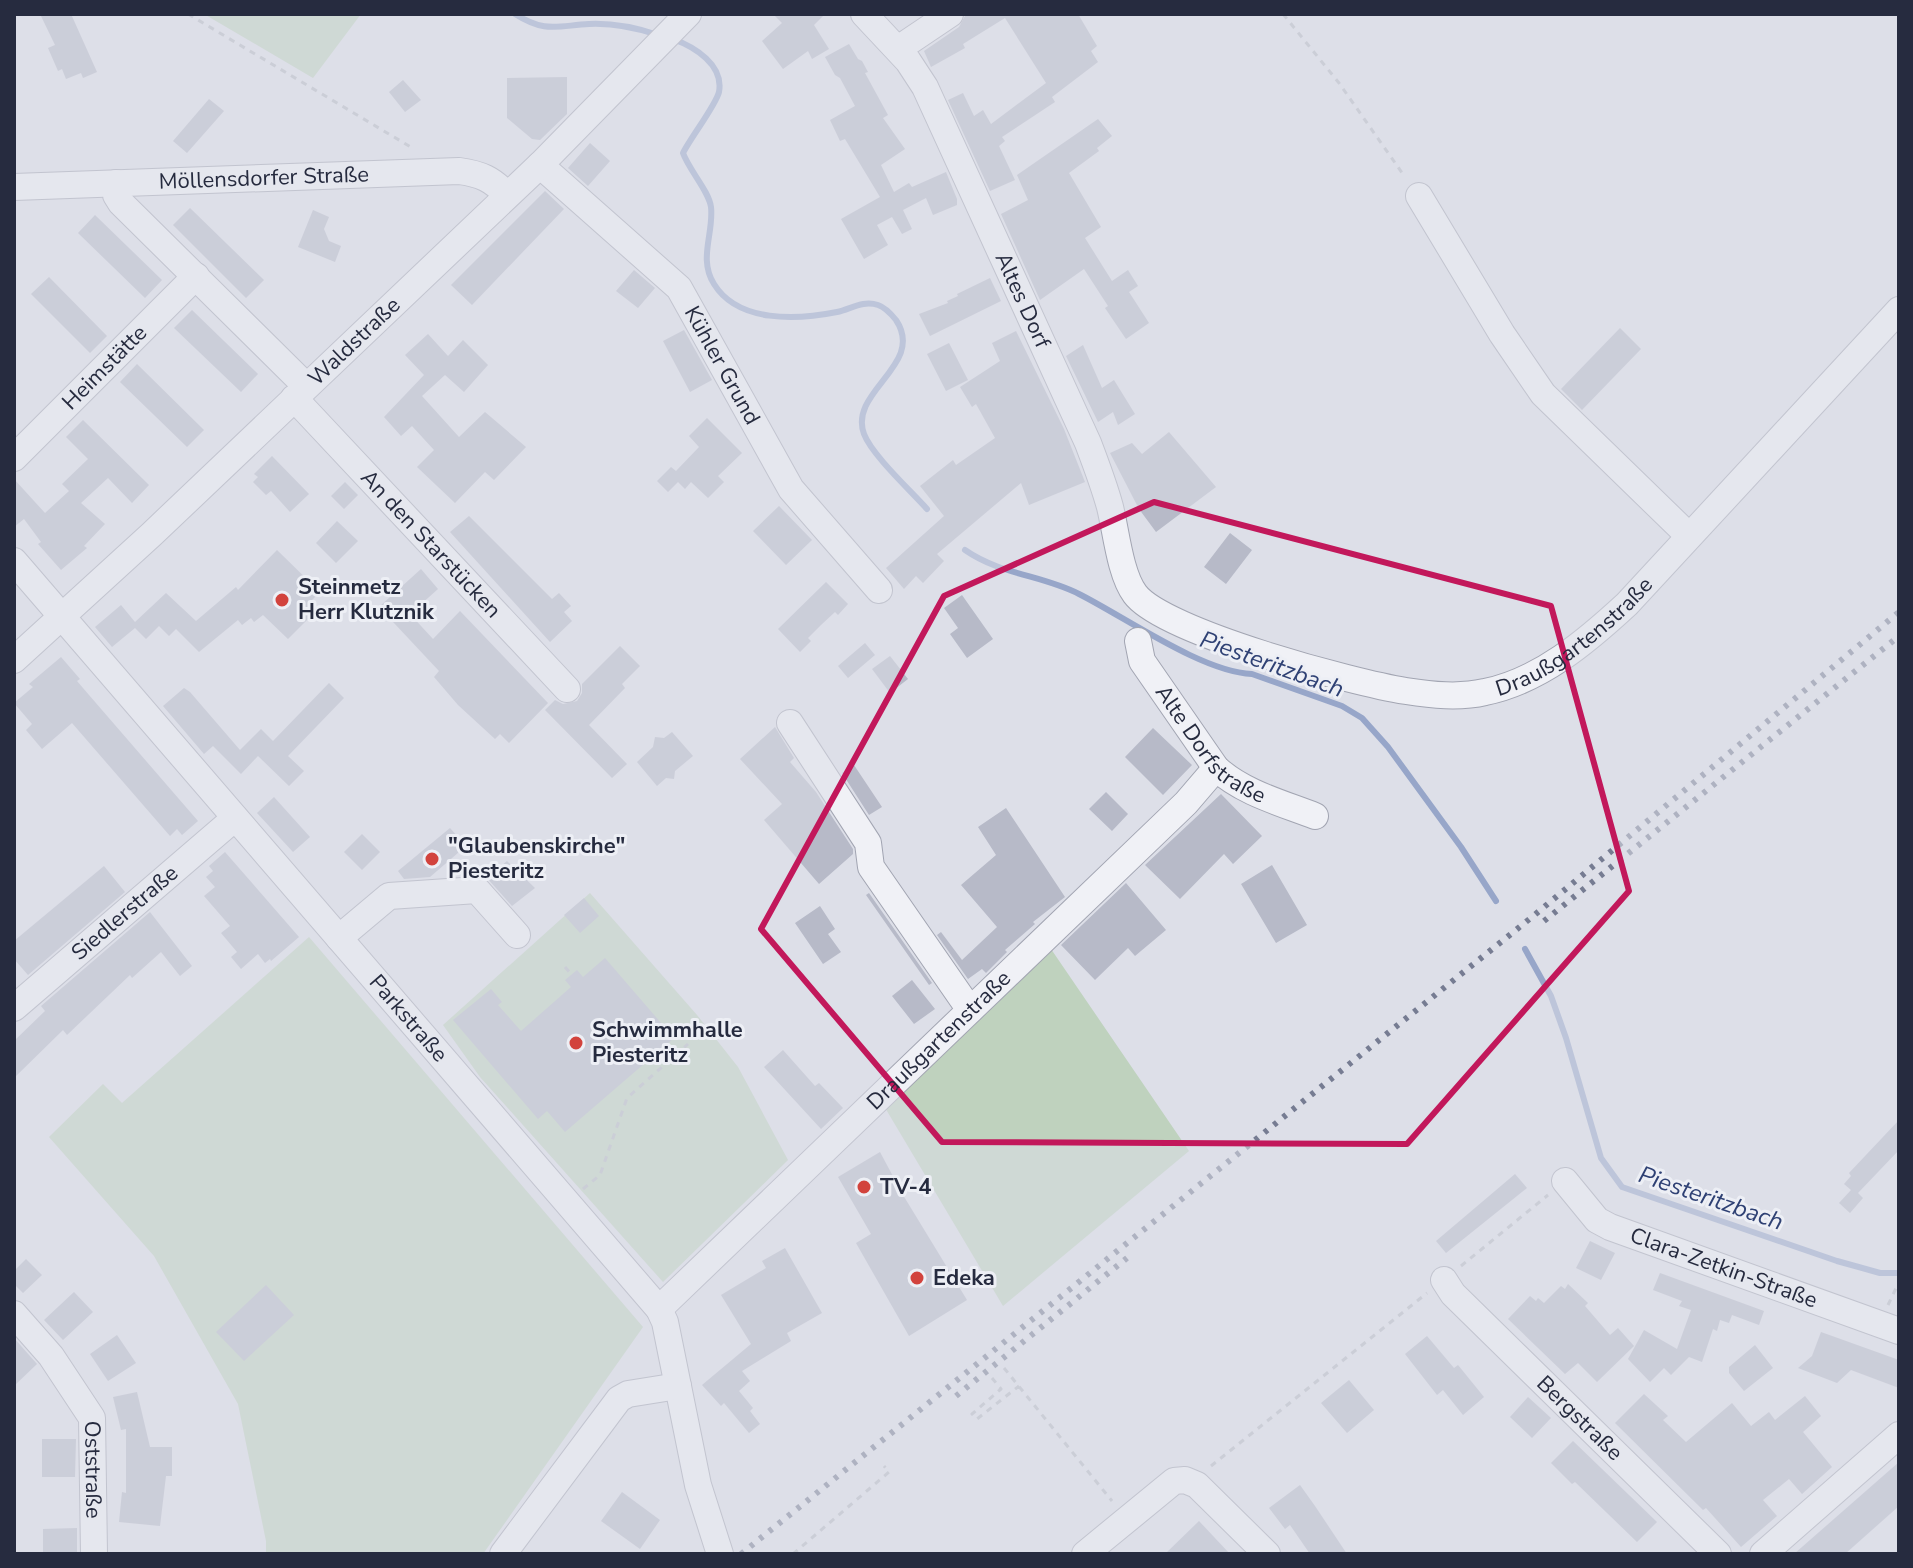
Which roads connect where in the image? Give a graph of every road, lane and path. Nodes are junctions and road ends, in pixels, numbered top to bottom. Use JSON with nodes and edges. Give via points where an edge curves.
{"nodes":[{"id":1,"x":188,"y":14,"type":"edge"},
{"id":2,"x":688,"y":14,"type":"edge"},
{"id":3,"x":864,"y":14,"type":"edge"},
{"id":4,"x":950,"y":14,"type":"edge"},
{"id":5,"x":1283,"y":14,"type":"edge"},
{"id":6,"x":898,"y":49,"type":"junction"},
{"id":7,"x":540,"y":165,"type":"junction"},
{"id":8,"x":428,"y":171,"type":"junction"},
{"id":9,"x":116,"y":183,"type":"junction"},
{"id":10,"x":14,"y":187,"type":"edge"},
{"id":11,"x":507,"y":195,"type":"junction"},
{"id":12,"x":1419,"y":196,"type":"joint"},
{"id":13,"x":196,"y":276,"type":"junction"},
{"id":14,"x":1899,"y":310,"type":"edge"},
{"id":15,"x":300,"y":392,"type":"junction"},
{"id":16,"x":14,"y":458,"type":"edge"},
{"id":17,"x":1689,"y":536,"type":"junction"},
{"id":18,"x":14,"y":561,"type":"edge"},
{"id":19,"x":879,"y":590,"type":"dead end"},
{"id":20,"x":1144,"y":604,"type":"joint"},
{"id":21,"x":62,"y":617,"type":"junction"},
{"id":22,"x":1138,"y":641,"type":"dead end"},
{"id":23,"x":14,"y":660,"type":"edge"},
{"id":24,"x":567,"y":689,"type":"dead end"},
{"id":25,"x":790,"y":723,"type":"dead end"},
{"id":26,"x":1216,"y":768,"type":"junction"},
{"id":27,"x":1315,"y":816,"type":"dead end"},
{"id":28,"x":235,"y":818,"type":"junction"},
{"id":29,"x":517,"y":935,"type":"dead end"},
{"id":30,"x":339,"y":938,"type":"junction"},
{"id":31,"x":565,"y":967,"type":"dead end"},
{"id":32,"x":572,"y":975,"type":"dead end"},
{"id":33,"x":14,"y":1008,"type":"edge"},
{"id":34,"x":970,"y":1010,"type":"junction"},
{"id":35,"x":688,"y":1044,"type":"dead end"},
{"id":36,"x":1565,"y":1181,"type":"joint"},
{"id":37,"x":583,"y":1189,"type":"dead end"},
{"id":38,"x":1444,"y":1280,"type":"junction"},
{"id":39,"x":659,"y":1309,"type":"junction"},
{"id":40,"x":14,"y":1314,"type":"edge"},
{"id":41,"x":1899,"y":1331,"type":"edge"},
{"id":42,"x":1004,"y":1368,"type":"dead end"},
{"id":43,"x":992,"y":1378,"type":"dead end"},
{"id":44,"x":678,"y":1386,"type":"junction"},
{"id":45,"x":1019,"y":1386,"type":"junction"},
{"id":46,"x":1899,"y":1435,"type":"edge"},
{"id":47,"x":884,"y":1466,"type":"dead end"},
{"id":48,"x":1185,"y":1483,"type":"junction"},
{"id":49,"x":1127,"y":1520,"type":"junction"},
{"id":50,"x":94,"y":1554,"type":"edge"},
{"id":51,"x":503,"y":1554,"type":"edge"},
{"id":52,"x":720,"y":1554,"type":"edge"},
{"id":53,"x":793,"y":1554,"type":"edge"},
{"id":54,"x":1085,"y":1554,"type":"edge"},
{"id":55,"x":1267,"y":1554,"type":"edge"},
{"id":56,"x":1718,"y":1554,"type":"edge"},
{"id":57,"x":1763,"y":1554,"type":"edge"}],
"edges":[{"from":1,"to":8,"type":"path","via":[[405,143],[427,162]]},
{"from":2,"to":7,"type":"street","name":"Waldstraße"},
{"from":3,"to":6,"type":"street","name":"Altes Dorf"},
{"from":4,"to":6,"type":"street"},
{"from":5,"to":12,"type":"path"},
{"from":6,"to":20,"type":"street","name":"Altes Dorf","via":[[925,87],[1076,416],[1109,502],[1129,583]]},
{"from":7,"to":11,"type":"street","name":"Waldstraße"},
{"from":7,"to":19,"type":"street","name":"Kühler Grund","via":[[679,288],[791,489]]},
{"from":8,"to":9,"type":"street","name":"Möllensdorfer Straße"},
{"from":8,"to":11,"type":"street","name":"Möllensdorfer Straße","via":[[480,174]]},
{"from":9,"to":10,"type":"street","name":"Möllensdorfer Straße"},
{"from":9,"to":13,"type":"street","via":[[121,203]]},
{"from":11,"to":15,"type":"street","name":"Waldstraße"},
{"from":12,"to":17,"type":"street","via":[[1543,394]]},
{"from":13,"to":15,"type":"street"},
{"from":13,"to":16,"type":"street","name":"Heimstätte"},
{"from":14,"to":17,"type":"street","name":"Draußgartenstraße"},
{"from":15,"to":21,"type":"street","name":"Waldstraße"},
{"from":15,"to":24,"type":"street","name":"An den Starstücken"},
{"from":17,"to":20,"type":"street","name":"Draußgartenstraße","via":[[1627,604],[1571,651],[1507,686],[1465,695],[1402,690],[1304,666],[1220,639]]},
{"from":18,"to":21,"type":"street","name":"Parkstraße"},
{"from":21,"to":23,"type":"street","name":"Waldstraße"},
{"from":21,"to":28,"type":"street","name":"Parkstraße"},
{"from":22,"to":26,"type":"street","name":"Alte Dorfstraße","via":[[1142,661]]},
{"from":25,"to":34,"type":"street","via":[[868,843],[871,867]]},
{"from":26,"to":27,"type":"street","name":"Alte Dorfstraße","via":[[1244,787]]},
{"from":26,"to":34,"type":"street","name":"Draußgartenstraße"},
{"from":28,"to":30,"type":"street","name":"Parkstraße"},
{"from":28,"to":33,"type":"street","name":"Siedlerstraße"},
{"from":29,"to":30,"type":"street","via":[[477,890],[389,896]]},
{"from":30,"to":39,"type":"street","name":"Parkstraße"},
{"from":31,"to":32,"type":"path"},
{"from":34,"to":39,"type":"street","name":"Draußgartenstraße"},
{"from":35,"to":37,"type":"path","via":[[627,1098],[600,1175]]},
{"from":36,"to":38,"type":"path"},
{"from":36,"to":41,"type":"street","name":"Clara-Zetkin-Straße","via":[[1597,1220],[1610,1227]]},
{"from":38,"to":48,"type":"path"},
{"from":38,"to":56,"type":"street","name":"Bergstraße"},
{"from":39,"to":44,"type":"street","name":"Parkstraße"},
{"from":40,"to":50,"type":"street","name":"Oststraße","via":[[51,1356],[92,1418]]},
{"from":42,"to":45,"type":"path"},
{"from":43,"to":45,"type":"path","via":[[1001,1389],[972,1414],[977,1419]]},
{"from":44,"to":51,"type":"street","via":[[619,1399]]},
{"from":44,"to":52,"type":"street","name":"Parkstraße","via":[[698,1485]]},
{"from":45,"to":49,"type":"path"},
{"from":46,"to":57,"type":"street"},
{"from":47,"to":53,"type":"path","via":[[889,1472]]},
{"from":48,"to":49,"type":"street"},
{"from":48,"to":55,"type":"street"},
{"from":49,"to":54,"type":"street"}]}
